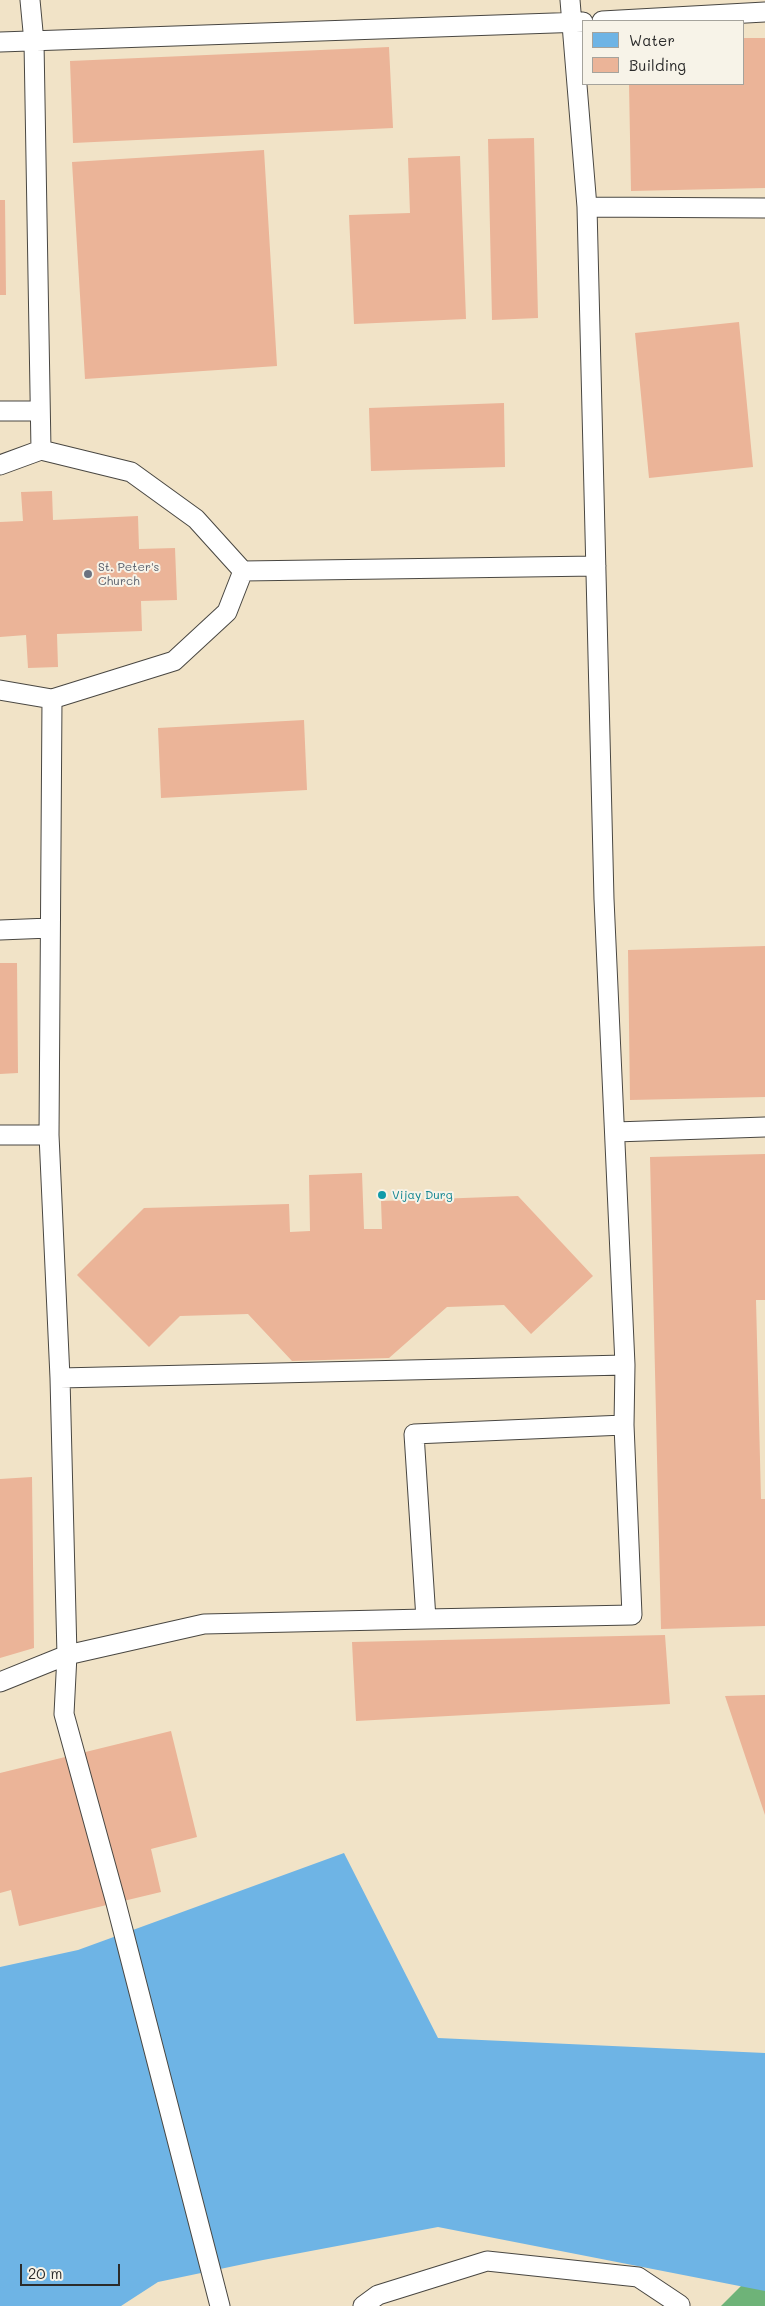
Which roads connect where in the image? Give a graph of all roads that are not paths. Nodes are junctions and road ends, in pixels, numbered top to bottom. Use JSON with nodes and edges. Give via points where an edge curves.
{"nodes":[{"id":1,"x":30,"y":0,"type":"edge"},
{"id":2,"x":570,"y":0,"type":"edge"},
{"id":3,"x":765,"y":12,"type":"edge"},
{"id":4,"x":620,"y":20,"type":"edge"},
{"id":5,"x":577,"y":23,"type":"edge"},
{"id":6,"x":0,"y":42,"type":"edge"},
{"id":7,"x":34,"y":42,"type":"junction"},
{"id":8,"x":587,"y":207,"type":"junction"},
{"id":9,"x":765,"y":208,"type":"edge"},
{"id":10,"x":0,"y":411,"type":"edge"},
{"id":11,"x":40,"y":411,"type":"junction"},
{"id":12,"x":41,"y":450,"type":"junction"},
{"id":13,"x":0,"y":465,"type":"edge"},
{"id":14,"x":596,"y":566,"type":"junction"},
{"id":15,"x":243,"y":571,"type":"junction"},
{"id":16,"x":0,"y":690,"type":"edge"},
{"id":17,"x":52,"y":699,"type":"junction"},
{"id":18,"x":50,"y":928,"type":"junction"},
{"id":19,"x":0,"y":930,"type":"edge"},
{"id":20,"x":765,"y":1126,"type":"edge"},
{"id":21,"x":615,"y":1132,"type":"junction"},
{"id":22,"x":0,"y":1135,"type":"edge"},
{"id":23,"x":49,"y":1135,"type":"junction"},
{"id":24,"x":625,"y":1365,"type":"junction"},
{"id":25,"x":60,"y":1378,"type":"junction"},
{"id":26,"x":624,"y":1425,"type":"junction"},
{"id":27,"x":426,"y":1619,"type":"junction"},
{"id":28,"x":67,"y":1655,"type":"junction"},
{"id":29,"x":0,"y":1682,"type":"edge"},
{"id":30,"x":680,"y":2305,"type":"edge"},
{"id":31,"x":220,"y":2306,"type":"edge"},
{"id":32,"x":363,"y":2306,"type":"edge"}],
"edges":[{"from":1,"to":7,"type":"lane"},
{"from":2,"to":5,"type":"lane"},
{"from":3,"to":4,"type":"lane"},
{"from":5,"to":7,"type":"lane"},
{"from":5,"to":8,"type":"lane"},
{"from":6,"to":7,"type":"lane"},
{"from":7,"to":11,"type":"lane"},
{"from":8,"to":9,"type":"lane"},
{"from":8,"to":14,"type":"lane"},
{"from":10,"to":11,"type":"lane"},
{"from":11,"to":12,"type":"lane"},
{"from":12,"to":13,"type":"lane"},
{"from":12,"to":15,"type":"lane","via":[[131,472],[196,518]]},
{"from":14,"to":15,"type":"lane"},
{"from":14,"to":21,"type":"lane","via":[[604,899]]},
{"from":15,"to":17,"type":"lane","via":[[227,612],[174,660]]},
{"from":16,"to":17,"type":"lane"},
{"from":17,"to":18,"type":"lane"},
{"from":18,"to":19,"type":"lane"},
{"from":18,"to":23,"type":"lane"},
{"from":20,"to":21,"type":"lane"},
{"from":21,"to":24,"type":"lane"},
{"from":22,"to":23,"type":"lane"},
{"from":23,"to":25,"type":"lane"},
{"from":24,"to":25,"type":"lane"},
{"from":24,"to":26,"type":"lane"},
{"from":25,"to":28,"type":"lane"},
{"from":26,"to":27,"type":"lane","via":[[414,1434]]},
{"from":26,"to":27,"type":"lane","via":[[632,1615]]},
{"from":27,"to":28,"type":"lane","via":[[204,1624]]},
{"from":28,"to":29,"type":"lane"},
{"from":28,"to":31,"type":"lane","via":[[64,1714]]},
{"from":30,"to":32,"type":"lane","via":[[638,2277],[487,2261],[378,2295]]}]}
